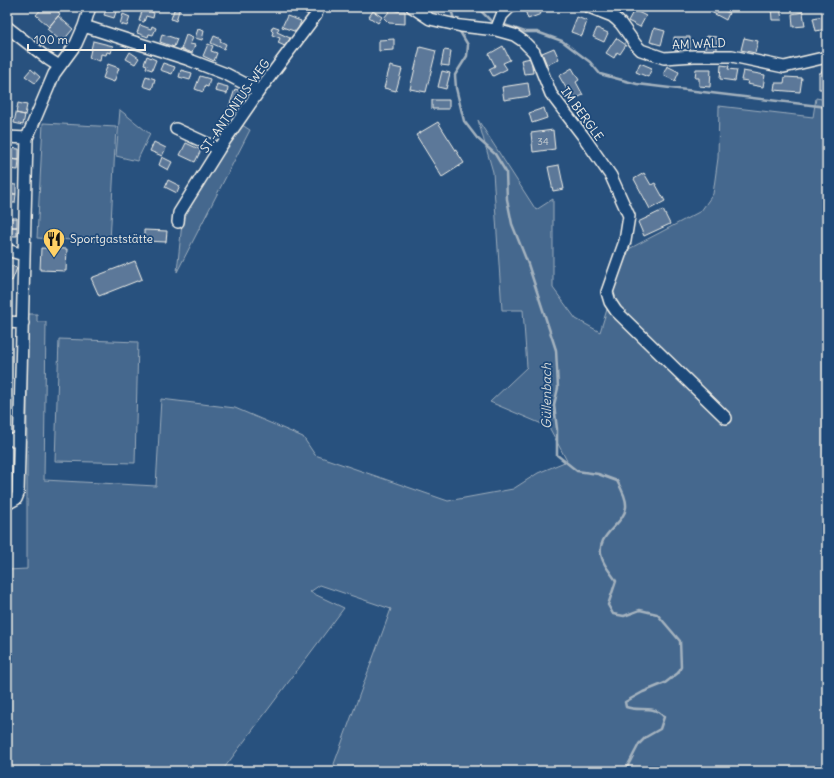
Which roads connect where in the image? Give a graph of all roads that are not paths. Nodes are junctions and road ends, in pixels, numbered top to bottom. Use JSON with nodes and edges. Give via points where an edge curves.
{"nodes":[{"id":1,"x":90,"y":7,"type":"edge"},
{"id":2,"x":318,"y":7,"type":"edge"},
{"id":3,"x":412,"y":7,"type":"edge"},
{"id":4,"x":510,"y":7,"type":"edge"},
{"id":5,"x":589,"y":7,"type":"edge"},
{"id":6,"x":84,"y":26,"type":"junction"},
{"id":7,"x":7,"y":27,"type":"edge"},
{"id":8,"x":496,"y":29,"type":"junction"},
{"id":9,"x":827,"y":57,"type":"edge"},
{"id":10,"x":59,"y":66,"type":"junction"},
{"id":11,"x":259,"y":91,"type":"junction"},
{"id":12,"x":176,"y":129,"type":"dead end"},
{"id":13,"x":7,"y":138,"type":"edge"},
{"id":14,"x":27,"y":138,"type":"junction"},
{"id":15,"x":219,"y":149,"type":"junction"},
{"id":16,"x":178,"y":222,"type":"dead end"},
{"id":17,"x":7,"y":250,"type":"edge"},
{"id":18,"x":24,"y":255,"type":"junction"},
{"id":19,"x":7,"y":322,"type":"edge"},
{"id":20,"x":23,"y":323,"type":"junction"},
{"id":21,"x":726,"y":418,"type":"dead end"},
{"id":22,"x":7,"y":440,"type":"edge"},
{"id":23,"x":19,"y":440,"type":"junction"},
{"id":24,"x":10,"y":503,"type":"edge"}],
"edges":[{"from":1,"to":6,"type":"street"},
{"from":2,"to":11,"type":"street","name":"ST.-ANTONIUS-WEG","via":[[316,15]]},
{"from":3,"to":8,"type":"street","name":"IM BERGLE","via":[[430,19],[461,26]]},
{"from":4,"to":8,"type":"street"},
{"from":5,"to":9,"type":"street","name":"AM WALD","via":[[617,20],[641,50],[664,58],[732,56],[784,67]]},
{"from":6,"to":10,"type":"street","via":[[76,44]]},
{"from":6,"to":11,"type":"street","via":[[187,58]]},
{"from":7,"to":10,"type":"street"},
{"from":8,"to":21,"type":"street","name":"IM BERGLE","via":[[524,41],[534,52],[551,94],[611,176],[629,216],[625,241],[607,292],[610,302],[616,311]]},
{"from":10,"to":14,"type":"street"},
{"from":11,"to":15,"type":"street","name":"ST.-ANTONIUS-WEG"},
{"from":12,"to":15,"type":"street"},
{"from":13,"to":14,"type":"street"},
{"from":14,"to":18,"type":"street"},
{"from":15,"to":16,"type":"street","name":"ST.-ANTONIUS-WEG","via":[[179,213]]},
{"from":17,"to":18,"type":"street"},
{"from":18,"to":20,"type":"street"},
{"from":19,"to":20,"type":"street"},
{"from":20,"to":23,"type":"street"},
{"from":22,"to":23,"type":"street"},
{"from":23,"to":24,"type":"street","via":[[18,494]]}]}
